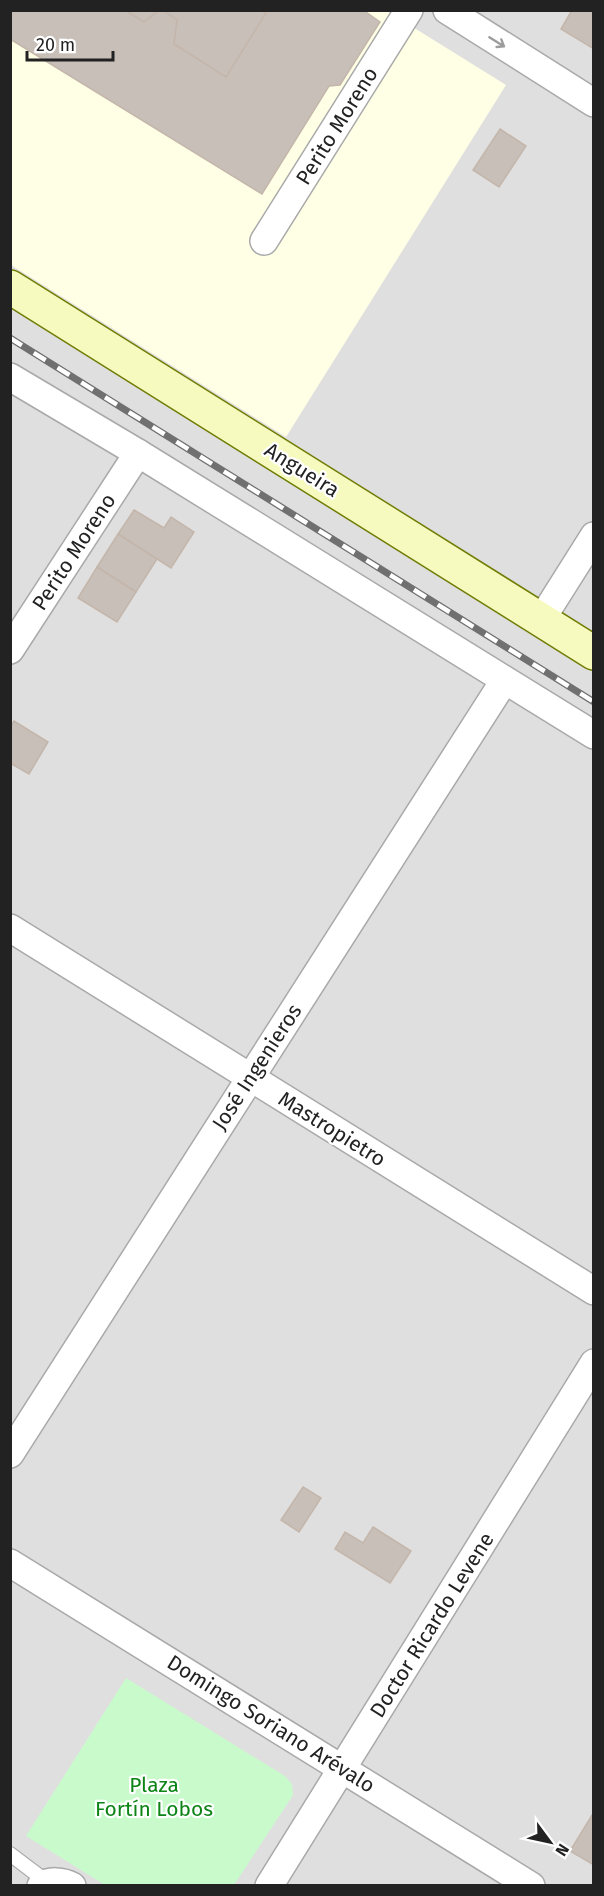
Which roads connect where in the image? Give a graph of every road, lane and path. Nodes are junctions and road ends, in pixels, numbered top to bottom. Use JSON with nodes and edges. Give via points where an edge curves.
{"nodes":[{"id":1,"x":409,"y":10,"type":"edge"},
{"id":2,"x":447,"y":10,"type":"edge"},
{"id":3,"x":594,"y":103,"type":"edge"},
{"id":4,"x":264,"y":241,"type":"dead end"},
{"id":5,"x":10,"y":287,"type":"edge"},
{"id":6,"x":10,"y":377,"type":"edge"},
{"id":7,"x":138,"y":453,"type":"junction"},
{"id":8,"x":594,"y":536,"type":"edge"},
{"id":9,"x":542,"y":620,"type":"junction"},
{"id":10,"x":10,"y":650,"type":"edge"},
{"id":11,"x":594,"y":653,"type":"edge"},
{"id":12,"x":504,"y":681,"type":"junction"},
{"id":13,"x":594,"y":735,"type":"edge"},
{"id":14,"x":10,"y":928,"type":"edge"},
{"id":15,"x":250,"y":1077,"type":"junction"},
{"id":16,"x":594,"y":1291,"type":"edge"},
{"id":17,"x":594,"y":1363,"type":"edge"},
{"id":18,"x":10,"y":1454,"type":"edge"},
{"id":19,"x":10,"y":1563,"type":"edge"},
{"id":20,"x":343,"y":1769,"type":"junction"},
{"id":21,"x":10,"y":1854,"type":"edge"},
{"id":22,"x":54,"y":1884,"type":"edge"},
{"id":23,"x":269,"y":1886,"type":"edge"},
{"id":24,"x":531,"y":1886,"type":"edge"}],
"edges":[{"from":1,"to":4,"type":"street","name":"Perito Moreno"},
{"from":2,"to":3,"type":"street","one_way":true},
{"from":5,"to":9,"type":"street","name":"Angueira"},
{"from":6,"to":7,"type":"street"},
{"from":7,"to":10,"type":"street","name":"Perito Moreno"},
{"from":7,"to":12,"type":"street"},
{"from":8,"to":9,"type":"street"},
{"from":9,"to":11,"type":"street","name":"Angueira"},
{"from":12,"to":13,"type":"street"},
{"from":12,"to":15,"type":"street","name":"José Ingenieros"},
{"from":14,"to":15,"type":"street","name":"Mastropietro"},
{"from":15,"to":16,"type":"street","name":"Mastropietro"},
{"from":15,"to":18,"type":"street","name":"José Ingenieros"},
{"from":17,"to":20,"type":"street","name":"Doctor Ricardo Levene"},
{"from":19,"to":20,"type":"street","name":"Domingo Soriano Arévalo"},
{"from":20,"to":23,"type":"street","name":"Doctor Ricardo Levene"},
{"from":20,"to":24,"type":"street","name":"Domingo Soriano Arévalo"},
{"from":21,"to":22,"type":"lane"}]}
